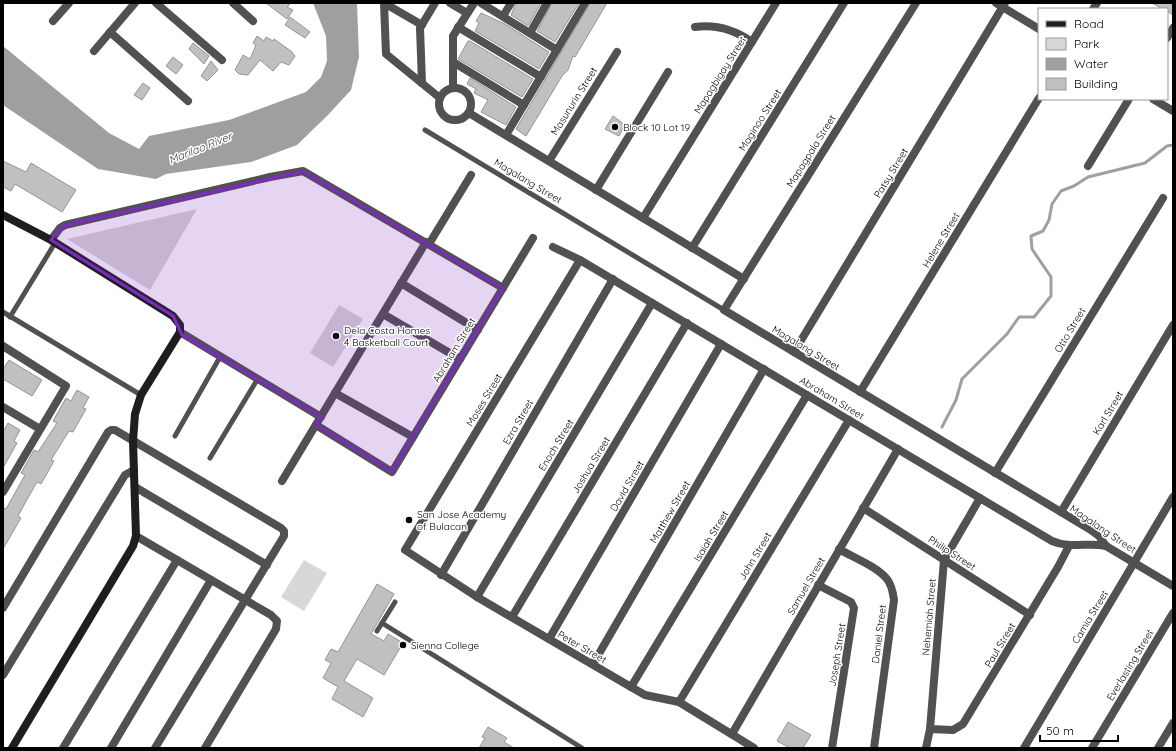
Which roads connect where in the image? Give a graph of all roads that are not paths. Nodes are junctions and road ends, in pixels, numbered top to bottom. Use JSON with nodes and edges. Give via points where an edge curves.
{"nodes":[{"id":1,"x":69,"y":3,"type":"edge"},
{"id":2,"x":135,"y":3,"type":"edge"},
{"id":3,"x":156,"y":3,"type":"edge"},
{"id":4,"x":233,"y":3,"type":"edge"},
{"id":5,"x":435,"y":3,"type":"edge"},
{"id":6,"x":450,"y":3,"type":"edge"},
{"id":7,"x":474,"y":3,"type":"edge"},
{"id":8,"x":481,"y":3,"type":"edge"},
{"id":9,"x":511,"y":3,"type":"edge"},
{"id":10,"x":547,"y":3,"type":"edge"},
{"id":11,"x":585,"y":3,"type":"edge"},
{"id":12,"x":776,"y":3,"type":"edge"},
{"id":13,"x":844,"y":3,"type":"edge"},
{"id":14,"x":916,"y":3,"type":"edge"},
{"id":15,"x":1001,"y":4,"type":"edge"},
{"id":16,"x":467,"y":13,"type":"junction"},
{"id":17,"x":503,"y":16,"type":"junction"},
{"id":18,"x":53,"y":21,"type":"dead end"},
{"id":19,"x":253,"y":21,"type":"dead end"},
{"id":20,"x":422,"y":25,"type":"junction"},
{"id":21,"x":458,"y":27,"type":"junction"},
{"id":22,"x":695,"y":27,"type":"dead end"},
{"id":23,"x":1038,"y":28,"type":"edge"},
{"id":24,"x":110,"y":32,"type":"junction"},
{"id":25,"x":530,"y":33,"type":"junction"},
{"id":26,"x":752,"y":42,"type":"junction"},
{"id":27,"x":557,"y":50,"type":"junction"},
{"id":28,"x":94,"y":51,"type":"dead end"},
{"id":29,"x":617,"y":52,"type":"dead end"},
{"id":30,"x":222,"y":60,"type":"dead end"},
{"id":31,"x":453,"y":62,"type":"junction"},
{"id":32,"x":668,"y":72,"type":"dead end"},
{"id":33,"x":541,"y":77,"type":"junction"},
{"id":34,"x":422,"y":82,"type":"junction"},
{"id":35,"x":453,"y":88,"type":"junction"},
{"id":36,"x":440,"y":98,"type":"junction"},
{"id":37,"x":1038,"y":100,"type":"edge"},
{"id":38,"x":1128,"y":100,"type":"edge"},
{"id":39,"x":1155,"y":100,"type":"edge"},
{"id":40,"x":188,"y":101,"type":"dead end"},
{"id":41,"x":524,"y":105,"type":"junction"},
{"id":42,"x":1173,"y":111,"type":"edge"},
{"id":43,"x":469,"y":113,"type":"junction"},
{"id":44,"x":425,"y":130,"type":"dead end"},
{"id":45,"x":506,"y":135,"type":"junction"},
{"id":46,"x":548,"y":161,"type":"junction"},
{"id":47,"x":1088,"y":166,"type":"dead end"},
{"id":48,"x":471,"y":175,"type":"dead end"},
{"id":49,"x":596,"y":190,"type":"junction"},
{"id":50,"x":1163,"y":198,"type":"dead end"},
{"id":51,"x":3,"y":215,"type":"edge"},
{"id":52,"x":643,"y":218,"type":"junction"},
{"id":53,"x":533,"y":238,"type":"dead end"},
{"id":54,"x":53,"y":241,"type":"junction"},
{"id":55,"x":428,"y":243,"type":"junction"},
{"id":56,"x":553,"y":247,"type":"dead end"},
{"id":57,"x":692,"y":248,"type":"junction"},
{"id":58,"x":580,"y":260,"type":"junction"},
{"id":59,"x":613,"y":279,"type":"junction"},
{"id":60,"x":744,"y":279,"type":"junction"},
{"id":61,"x":401,"y":284,"type":"junction"},
{"id":62,"x":503,"y":288,"type":"junction"},
{"id":63,"x":652,"y":302,"type":"junction"},
{"id":64,"x":724,"y":310,"type":"junction"},
{"id":65,"x":3,"y":312,"type":"edge"},
{"id":66,"x":383,"y":314,"type":"junction"},
{"id":67,"x":10,"y":317,"type":"junction"},
{"id":68,"x":687,"y":323,"type":"junction"},
{"id":69,"x":1173,"y":325,"type":"edge"},
{"id":70,"x":478,"y":330,"type":"junction"},
{"id":71,"x":180,"y":332,"type":"junction"},
{"id":72,"x":721,"y":344,"type":"junction"},
{"id":73,"x":3,"y":346,"type":"edge"},
{"id":74,"x":794,"y":352,"type":"junction"},
{"id":75,"x":220,"y":357,"type":"junction"},
{"id":76,"x":460,"y":359,"type":"junction"},
{"id":77,"x":764,"y":369,"type":"junction"},
{"id":78,"x":257,"y":380,"type":"junction"},
{"id":79,"x":860,"y":392,"type":"junction"},
{"id":80,"x":336,"y":393,"type":"junction"},
{"id":81,"x":141,"y":395,"type":"junction"},
{"id":82,"x":807,"y":395,"type":"junction"},
{"id":83,"x":3,"y":406,"type":"edge"},
{"id":84,"x":321,"y":418,"type":"junction"},
{"id":85,"x":849,"y":420,"type":"junction"},
{"id":86,"x":316,"y":425,"type":"junction"},
{"id":87,"x":40,"y":429,"type":"junction"},
{"id":88,"x":175,"y":436,"type":"dead end"},
{"id":89,"x":413,"y":437,"type":"junction"},
{"id":90,"x":133,"y":441,"type":"junction"},
{"id":91,"x":898,"y":449,"type":"junction"},
{"id":92,"x":210,"y":458,"type":"dead end"},
{"id":93,"x":134,"y":470,"type":"junction"},
{"id":94,"x":995,"y":473,"type":"junction"},
{"id":95,"x":282,"y":481,"type":"dead end"},
{"id":96,"x":135,"y":487,"type":"junction"},
{"id":97,"x":3,"y":492,"type":"edge"},
{"id":98,"x":1173,"y":497,"type":"edge"},
{"id":99,"x":980,"y":498,"type":"junction"},
{"id":100,"x":863,"y":508,"type":"junction"},
{"id":101,"x":1060,"y":512,"type":"junction"},
{"id":102,"x":136,"y":536,"type":"junction"},
{"id":103,"x":1069,"y":546,"type":"junction"},
{"id":104,"x":1106,"y":546,"type":"junction"},
{"id":105,"x":839,"y":549,"type":"junction"},
{"id":106,"x":405,"y":550,"type":"joint"},
{"id":107,"x":177,"y":560,"type":"junction"},
{"id":108,"x":944,"y":560,"type":"junction"},
{"id":109,"x":1134,"y":562,"type":"junction"},
{"id":110,"x":267,"y":565,"type":"junction"},
{"id":111,"x":441,"y":575,"type":"junction"},
{"id":112,"x":211,"y":580,"type":"junction"},
{"id":113,"x":818,"y":585,"type":"junction"},
{"id":114,"x":1173,"y":586,"type":"edge"},
{"id":115,"x":477,"y":597,"type":"junction"},
{"id":116,"x":246,"y":601,"type":"junction"},
{"id":117,"x":396,"y":602,"type":"dead end"},
{"id":118,"x":3,"y":608,"type":"edge"},
{"id":119,"x":1173,"y":613,"type":"edge"},
{"id":120,"x":1030,"y":615,"type":"junction"},
{"id":121,"x":512,"y":618,"type":"junction"},
{"id":122,"x":382,"y":623,"type":"junction"},
{"id":123,"x":377,"y":631,"type":"dead end"},
{"id":124,"x":549,"y":639,"type":"junction"},
{"id":125,"x":593,"y":664,"type":"junction"},
{"id":126,"x":3,"y":675,"type":"edge"},
{"id":127,"x":631,"y":687,"type":"junction"},
{"id":128,"x":679,"y":702,"type":"junction"},
{"id":129,"x":1173,"y":723,"type":"edge"},
{"id":130,"x":930,"y":729,"type":"junction"},
{"id":131,"x":732,"y":734,"type":"junction"},
{"id":132,"x":12,"y":748,"type":"edge"},
{"id":133,"x":63,"y":748,"type":"edge"},
{"id":134,"x":111,"y":748,"type":"edge"},
{"id":135,"x":155,"y":748,"type":"edge"},
{"id":136,"x":205,"y":748,"type":"edge"},
{"id":137,"x":582,"y":748,"type":"edge"},
{"id":138,"x":754,"y":748,"type":"edge"},
{"id":139,"x":832,"y":748,"type":"edge"},
{"id":140,"x":874,"y":748,"type":"edge"},
{"id":141,"x":926,"y":748,"type":"edge"},
{"id":142,"x":1024,"y":748,"type":"edge"},
{"id":143,"x":1092,"y":748,"type":"edge"},
{"id":144,"x":1158,"y":748,"type":"edge"}],
"edges":[{"from":1,"to":18,"type":"street"},
{"from":2,"to":24,"type":"street"},
{"from":3,"to":30,"type":"street"},
{"from":4,"to":19,"type":"street"},
{"from":5,"to":20,"type":"street"},
{"from":6,"to":16,"type":"street"},
{"from":7,"to":16,"type":"street"},
{"from":8,"to":17,"type":"street"},
{"from":9,"to":17,"type":"street"},
{"from":10,"to":25,"type":"street"},
{"from":11,"to":27,"type":"street"},
{"from":12,"to":26,"type":"street","name":"Mapagbigay Street"},
{"from":13,"to":57,"type":"street","name":"Maginoo Street"},
{"from":14,"to":60,"type":"street","name":"Mapagpala Street"},
{"from":15,"to":23,"type":"street"},
{"from":15,"to":74,"type":"street","name":"Patsy Street"},
{"from":16,"to":21,"type":"street"},
{"from":17,"to":25,"type":"street"},
{"from":20,"to":34,"type":"street"},
{"from":20,"to":34,"type":"street","via":[[384,3],[386,54]]},
{"from":21,"to":31,"type":"street","via":[[452,36]]},
{"from":21,"to":33,"type":"street"},
{"from":22,"to":26,"type":"street","via":[[710,25],[730,30]]},
{"from":24,"to":28,"type":"street"},
{"from":24,"to":40,"type":"street"},
{"from":25,"to":27,"type":"street"},
{"from":26,"to":52,"type":"street","name":"Mapagbigay Street"},
{"from":27,"to":33,"type":"street"},
{"from":29,"to":46,"type":"street","name":"Masunurin Street"},
{"from":31,"to":35,"type":"street"},
{"from":31,"to":41,"type":"street"},
{"from":32,"to":49,"type":"street"},
{"from":33,"to":41,"type":"street"},
{"from":34,"to":36,"type":"street"},
{"from":35,"to":36,"type":"street","via":[[447,90]]},
{"from":35,"to":43,"type":"street","via":[[462,89],[469,95]]},
{"from":36,"to":43,"type":"street","via":[[438,108],[447,119],[462,120]]},
{"from":37,"to":79,"type":"street","name":"Helene Street"},
{"from":38,"to":47,"type":"street"},
{"from":39,"to":42,"type":"street"},
{"from":41,"to":45,"type":"street"},
{"from":43,"to":45,"type":"street"},
{"from":44,"to":64,"type":"lane","name":"Magalang Street"},
{"from":45,"to":46,"type":"street"},
{"from":46,"to":49,"type":"street"},
{"from":48,"to":55,"type":"street"},
{"from":49,"to":52,"type":"street"},
{"from":50,"to":94,"type":"street","name":"Otto Street"},
{"from":51,"to":54,"type":"street"},
{"from":52,"to":57,"type":"street"},
{"from":53,"to":62,"type":"street","name":"Abraham Street"},
{"from":54,"to":55,"type":"street","via":[[60,228],[65,225],[298,171],[314,176]]},
{"from":54,"to":67,"type":"lane"},
{"from":54,"to":71,"type":"street","via":[[173,316],[177,320]]},
{"from":55,"to":61,"type":"street"},
{"from":55,"to":62,"type":"street"},
{"from":56,"to":58,"type":"street","name":"Abraham Street"},
{"from":57,"to":60,"type":"street"},
{"from":58,"to":59,"type":"street","name":"Abraham Street"},
{"from":58,"to":106,"type":"street","name":"Moses Street"},
{"from":59,"to":63,"type":"street","name":"Abraham Street"},
{"from":59,"to":111,"type":"street","name":"Ezra Street"},
{"from":60,"to":64,"type":"street","name":"Mapagpala Street"},
{"from":61,"to":66,"type":"street"},
{"from":61,"to":70,"type":"street"},
{"from":62,"to":70,"type":"street","name":"Abraham Street"},
{"from":63,"to":68,"type":"street","name":"Abraham Street"},
{"from":63,"to":115,"type":"street","name":"Enoch Street"},
{"from":64,"to":74,"type":"street","name":"Magalang Street"},
{"from":65,"to":67,"type":"lane"},
{"from":66,"to":76,"type":"street"},
{"from":66,"to":80,"type":"street"},
{"from":67,"to":81,"type":"lane"},
{"from":68,"to":72,"type":"street","name":"Abraham Street"},
{"from":68,"to":121,"type":"street","name":"Joshua Street"},
{"from":69,"to":101,"type":"street","name":"Karl Street"},
{"from":70,"to":76,"type":"street","name":"Abraham Street"},
{"from":71,"to":75,"type":"street"},
{"from":71,"to":81,"type":"street"},
{"from":72,"to":77,"type":"street","name":"Abraham Street"},
{"from":72,"to":124,"type":"street","name":"David Street"},
{"from":73,"to":87,"type":"street","via":[[66,386]]},
{"from":74,"to":79,"type":"street","name":"Magalang Street"},
{"from":75,"to":78,"type":"street"},
{"from":75,"to":88,"type":"lane"},
{"from":76,"to":89,"type":"street","name":"Abraham Street"},
{"from":77,"to":82,"type":"street","name":"Abraham Street"},
{"from":77,"to":125,"type":"street","name":"Matthew Street"},
{"from":78,"to":84,"type":"street"},
{"from":78,"to":92,"type":"lane"},
{"from":79,"to":94,"type":"street","name":"Magalang Street"},
{"from":80,"to":84,"type":"street"},
{"from":80,"to":89,"type":"street"},
{"from":81,"to":90,"type":"street","via":[[134,414]]},
{"from":82,"to":85,"type":"street","name":"Abraham Street"},
{"from":82,"to":127,"type":"street","name":"Isaiah Street"},
{"from":83,"to":87,"type":"street"},
{"from":84,"to":86,"type":"street"},
{"from":85,"to":91,"type":"street","name":"Abraham Street"},
{"from":85,"to":128,"type":"street","name":"John Street"},
{"from":86,"to":89,"type":"street","name":"Abraham Street","via":[[392,472]]},
{"from":86,"to":95,"type":"street"},
{"from":87,"to":97,"type":"street"},
{"from":90,"to":93,"type":"street"},
{"from":90,"to":110,"type":"street","via":[[281,528],[284,536]]},
{"from":90,"to":118,"type":"street","via":[[115,430],[108,432]]},
{"from":91,"to":99,"type":"street","name":"Abraham Street"},
{"from":91,"to":100,"type":"street","name":"Samuel Street"},
{"from":93,"to":96,"type":"street"},
{"from":93,"to":126,"type":"street","via":[[125,475]]},
{"from":94,"to":101,"type":"street","name":"Magalang Street"},
{"from":96,"to":102,"type":"street"},
{"from":96,"to":110,"type":"street"},
{"from":98,"to":109,"type":"street","name":"Camia Street"},
{"from":99,"to":103,"type":"street","name":"Abraham Street","via":[[1052,541]]},
{"from":99,"to":108,"type":"street","name":"Nehemiah Street"},
{"from":100,"to":105,"type":"street","name":"Samuel Street"},
{"from":100,"to":108,"type":"street","name":"Philip Street"},
{"from":101,"to":104,"type":"street","name":"Magalang Street","via":[[1095,533]]},
{"from":102,"to":107,"type":"street"},
{"from":102,"to":132,"type":"street","via":[[133,546]]},
{"from":103,"to":104,"type":"street","name":"Abraham Street"},
{"from":103,"to":120,"type":"street","name":"Paul Street"},
{"from":104,"to":109,"type":"street","name":"Magalang Street"},
{"from":105,"to":113,"type":"street","name":"Samuel Street"},
{"from":105,"to":140,"type":"street","name":"Daniel Street","via":[[880,573],[893,589],[894,600]]},
{"from":106,"to":111,"type":"street","name":"Peter Street"},
{"from":107,"to":112,"type":"street"},
{"from":107,"to":133,"type":"street"},
{"from":108,"to":120,"type":"street","name":"Philip Street"},
{"from":108,"to":130,"type":"street","name":"Nehemiah Street"},
{"from":109,"to":114,"type":"street","name":"Magalang Street"},
{"from":109,"to":142,"type":"street","name":"Camia Street"},
{"from":110,"to":116,"type":"street"},
{"from":111,"to":115,"type":"street","name":"Peter Street"},
{"from":112,"to":116,"type":"street"},
{"from":112,"to":134,"type":"street"},
{"from":113,"to":131,"type":"street","name":"Samuel Street"},
{"from":113,"to":139,"type":"street","name":"Joseph Street","via":[[850,602],[854,608]]},
{"from":115,"to":121,"type":"street","name":"Peter Street"},
{"from":116,"to":135,"type":"street"},
{"from":116,"to":136,"type":"street","via":[[271,615],[278,625]]},
{"from":117,"to":122,"type":"lane"},
{"from":119,"to":143,"type":"street","name":"Everlasting Street"},
{"from":120,"to":130,"type":"street","name":"Paul Street","via":[[963,724],[953,730]]},
{"from":121,"to":124,"type":"street","name":"Peter Street"},
{"from":122,"to":123,"type":"lane"},
{"from":122,"to":137,"type":"lane"},
{"from":124,"to":125,"type":"street","name":"Peter Street"},
{"from":125,"to":127,"type":"street","name":"Peter Street"},
{"from":127,"to":128,"type":"street","name":"Peter Street","via":[[645,695]]},
{"from":128,"to":131,"type":"street","name":"Peter Street"},
{"from":129,"to":144,"type":"street"},
{"from":130,"to":141,"type":"street","name":"Nehemiah Street"},
{"from":131,"to":138,"type":"street","name":"Peter Street"}]}
